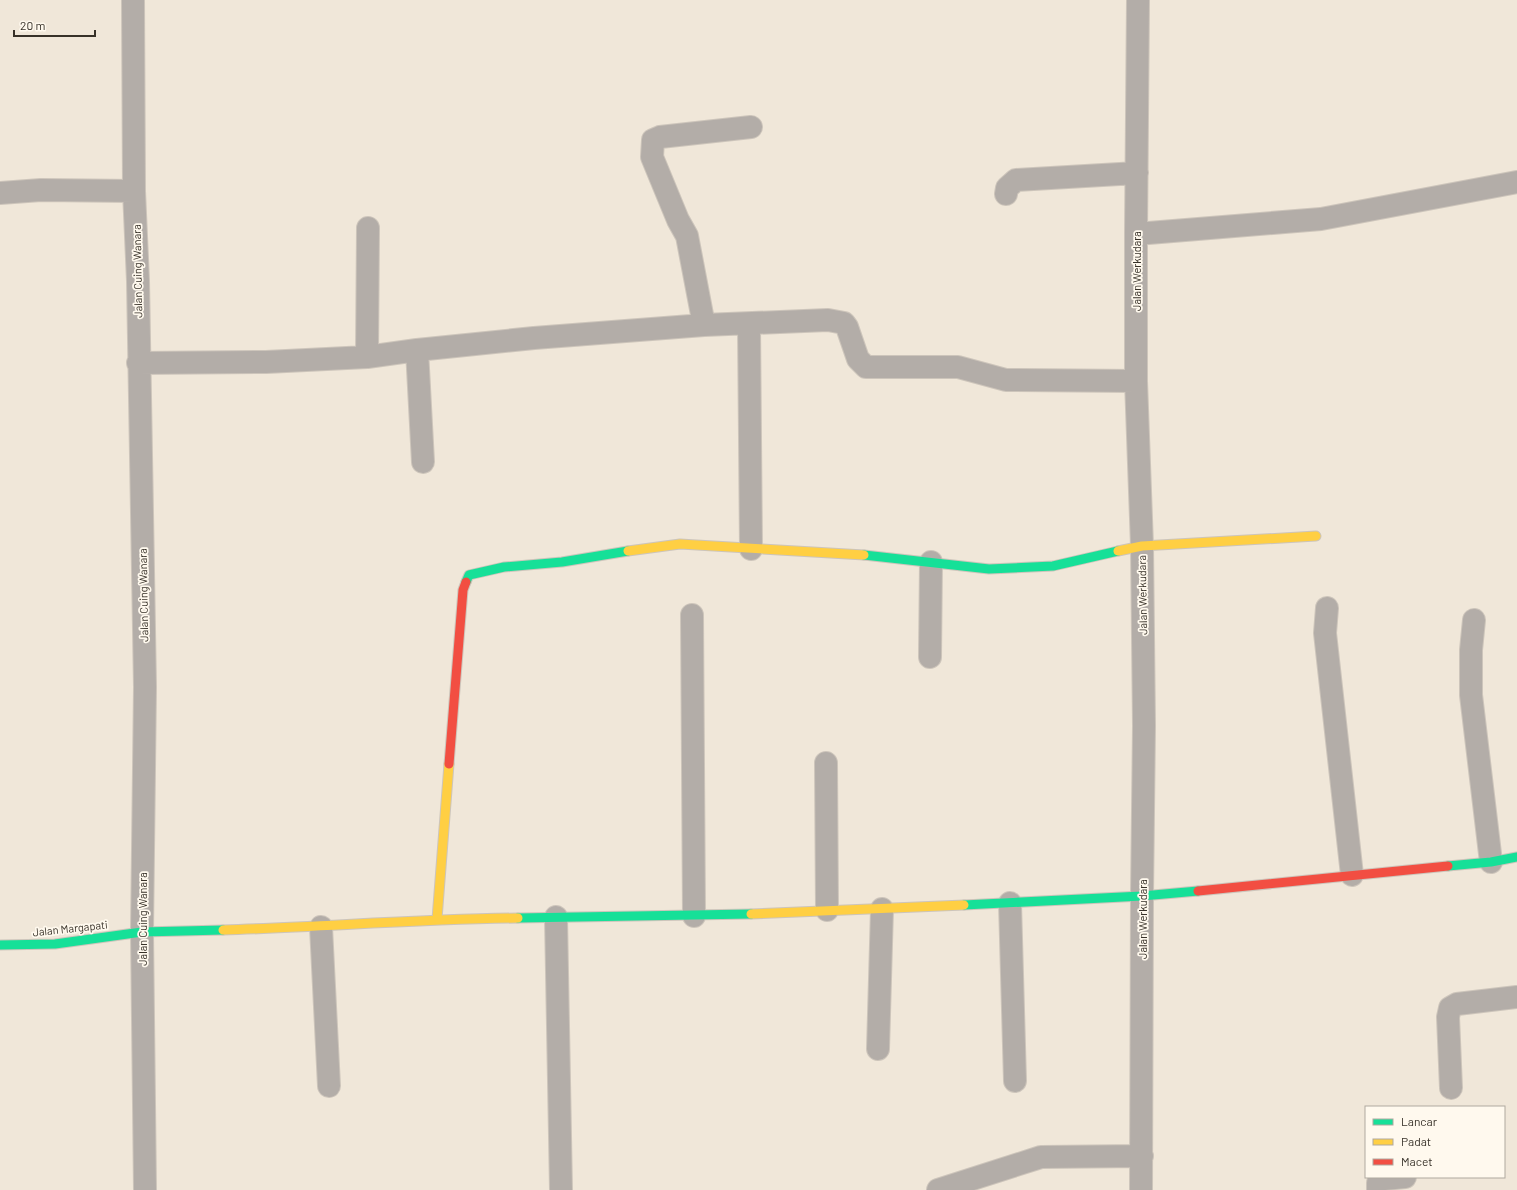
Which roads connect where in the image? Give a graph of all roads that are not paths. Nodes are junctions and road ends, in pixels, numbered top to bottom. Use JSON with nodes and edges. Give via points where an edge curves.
{"nodes":[{"id":1,"x":133,"y":0,"type":"edge"},
{"id":2,"x":1138,"y":0,"type":"edge"},
{"id":3,"x":751,"y":127,"type":"dead end"},
{"id":4,"x":1137,"y":173,"type":"junction"},
{"id":5,"x":1517,"y":182,"type":"edge"},
{"id":6,"x":134,"y":191,"type":"junction"},
{"id":7,"x":0,"y":193,"type":"edge"},
{"id":8,"x":1006,"y":194,"type":"dead end"},
{"id":9,"x":368,"y":228,"type":"dead end"},
{"id":10,"x":1136,"y":234,"type":"junction"},
{"id":11,"x":704,"y":325,"type":"junction"},
{"id":12,"x":749,"y":325,"type":"junction"},
{"id":13,"x":417,"y":350,"type":"junction"},
{"id":14,"x":367,"y":357,"type":"junction"},
{"id":15,"x":138,"y":363,"type":"junction"},
{"id":16,"x":1136,"y":381,"type":"junction"},
{"id":17,"x":422,"y":462,"type":"dead end"},
{"id":18,"x":1316,"y":536,"type":"dead end"},
{"id":19,"x":1142,"y":546,"type":"junction"},
{"id":20,"x":751,"y":549,"type":"junction"},
{"id":21,"x":931,"y":562,"type":"junction"},
{"id":22,"x":1327,"y":608,"type":"dead end"},
{"id":23,"x":692,"y":615,"type":"dead end"},
{"id":24,"x":1474,"y":620,"type":"dead end"},
{"id":25,"x":930,"y":657,"type":"dead end"},
{"id":26,"x":826,"y":763,"type":"dead end"},
{"id":27,"x":1517,"y":857,"type":"edge"},
{"id":28,"x":1491,"y":862,"type":"junction"},
{"id":29,"x":1352,"y":876,"type":"junction"},
{"id":30,"x":1142,"y":896,"type":"junction"},
{"id":31,"x":1010,"y":903,"type":"junction"},
{"id":32,"x":882,"y":909,"type":"junction"},
{"id":33,"x":827,"y":910,"type":"junction"},
{"id":34,"x":694,"y":916,"type":"junction"},
{"id":35,"x":556,"y":917,"type":"junction"},
{"id":36,"x":437,"y":919,"type":"junction"},
{"id":37,"x":321,"y":927,"type":"junction"},
{"id":38,"x":142,"y":932,"type":"junction"},
{"id":39,"x":0,"y":945,"type":"edge"},
{"id":40,"x":1517,"y":997,"type":"edge"},
{"id":41,"x":878,"y":1049,"type":"dead end"},
{"id":42,"x":1015,"y":1082,"type":"dead end"},
{"id":43,"x":329,"y":1086,"type":"dead end"},
{"id":44,"x":1451,"y":1088,"type":"dead end"},
{"id":45,"x":1142,"y":1156,"type":"junction"},
{"id":46,"x":1397,"y":1178,"type":"edge"},
{"id":47,"x":145,"y":1190,"type":"edge"},
{"id":48,"x":561,"y":1190,"type":"edge"},
{"id":49,"x":938,"y":1190,"type":"edge"},
{"id":50,"x":1142,"y":1190,"type":"edge"},
{"id":51,"x":1378,"y":1190,"type":"edge"}],
"edges":[{"from":1,"to":6,"type":"street","name":"Jalan Cuing Wanara"},
{"from":2,"to":4,"type":"street","name":"Jalan Werkudara"},
{"from":3,"to":11,"type":"street","via":[[660,137],[653,140],[652,157],[687,236]]},
{"from":4,"to":8,"type":"street","via":[[1016,180],[1007,188]]},
{"from":4,"to":10,"type":"street","name":"Jalan Werkudara"},
{"from":5,"to":10,"type":"street","via":[[1321,219]]},
{"from":6,"to":7,"type":"street","via":[[41,190]]},
{"from":6,"to":15,"type":"street","name":"Jalan Cuing Wanara"},
{"from":9,"to":14,"type":"street"},
{"from":10,"to":16,"type":"street","name":"Jalan Werkudara"},
{"from":11,"to":12,"type":"street"},
{"from":11,"to":13,"type":"street"},
{"from":12,"to":16,"type":"street","via":[[828,320],[844,323],[858,359],[862,365],[869,368],[958,367],[1006,380]]},
{"from":12,"to":20,"type":"street"},
{"from":13,"to":14,"type":"street"},
{"from":13,"to":17,"type":"street"},
{"from":14,"to":15,"type":"street","via":[[266,362]]},
{"from":15,"to":38,"type":"street","name":"Jalan Cuing Wanara","via":[[145,686]]},
{"from":16,"to":19,"type":"street","name":"Jalan Werkudara"},
{"from":18,"to":19,"type":"street"},
{"from":19,"to":21,"type":"street","via":[[1052,566],[989,569]]},
{"from":19,"to":30,"type":"street","name":"Jalan Werkudara"},
{"from":20,"to":21,"type":"street","via":[[886,556]]},
{"from":20,"to":36,"type":"street","via":[[680,544],[596,558],[485,569],[469,575],[464,590]]},
{"from":21,"to":25,"type":"street"},
{"from":22,"to":29,"type":"street","via":[[1325,634]]},
{"from":23,"to":34,"type":"street"},
{"from":24,"to":28,"type":"street","via":[[1471,695]]},
{"from":26,"to":33,"type":"street"},
{"from":27,"to":28,"type":"street","name":"Jalan Margapati"},
{"from":28,"to":29,"type":"street","name":"Jalan Margapati"},
{"from":29,"to":30,"type":"street","name":"Jalan Margapati"},
{"from":30,"to":31,"type":"street","name":"Jalan Margapati"},
{"from":30,"to":45,"type":"street","name":"Jalan Werkudara"},
{"from":31,"to":32,"type":"street","name":"Jalan Margapati"},
{"from":31,"to":42,"type":"street"},
{"from":32,"to":33,"type":"street","name":"Jalan Margapati"},
{"from":32,"to":41,"type":"street"},
{"from":33,"to":34,"type":"street","name":"Jalan Margapati"},
{"from":34,"to":35,"type":"street","name":"Jalan Margapati"},
{"from":35,"to":36,"type":"street","name":"Jalan Margapati"},
{"from":35,"to":48,"type":"street"},
{"from":36,"to":37,"type":"street","name":"Jalan Margapati"},
{"from":37,"to":38,"type":"street","name":"Jalan Margapati"},
{"from":37,"to":43,"type":"street"},
{"from":38,"to":39,"type":"street","name":"Jalan Margapati","via":[[55,944]]},
{"from":38,"to":47,"type":"street","name":"Jalan Cuing Wanara"},
{"from":40,"to":44,"type":"street","via":[[1457,1004],[1450,1008],[1448,1017]]},
{"from":45,"to":49,"type":"street","via":[[1041,1157]]},
{"from":45,"to":50,"type":"street","name":"Jalan Werkudara"},
{"from":46,"to":51,"type":"street","via":[[1382,1180],[1378,1183]]}]}
